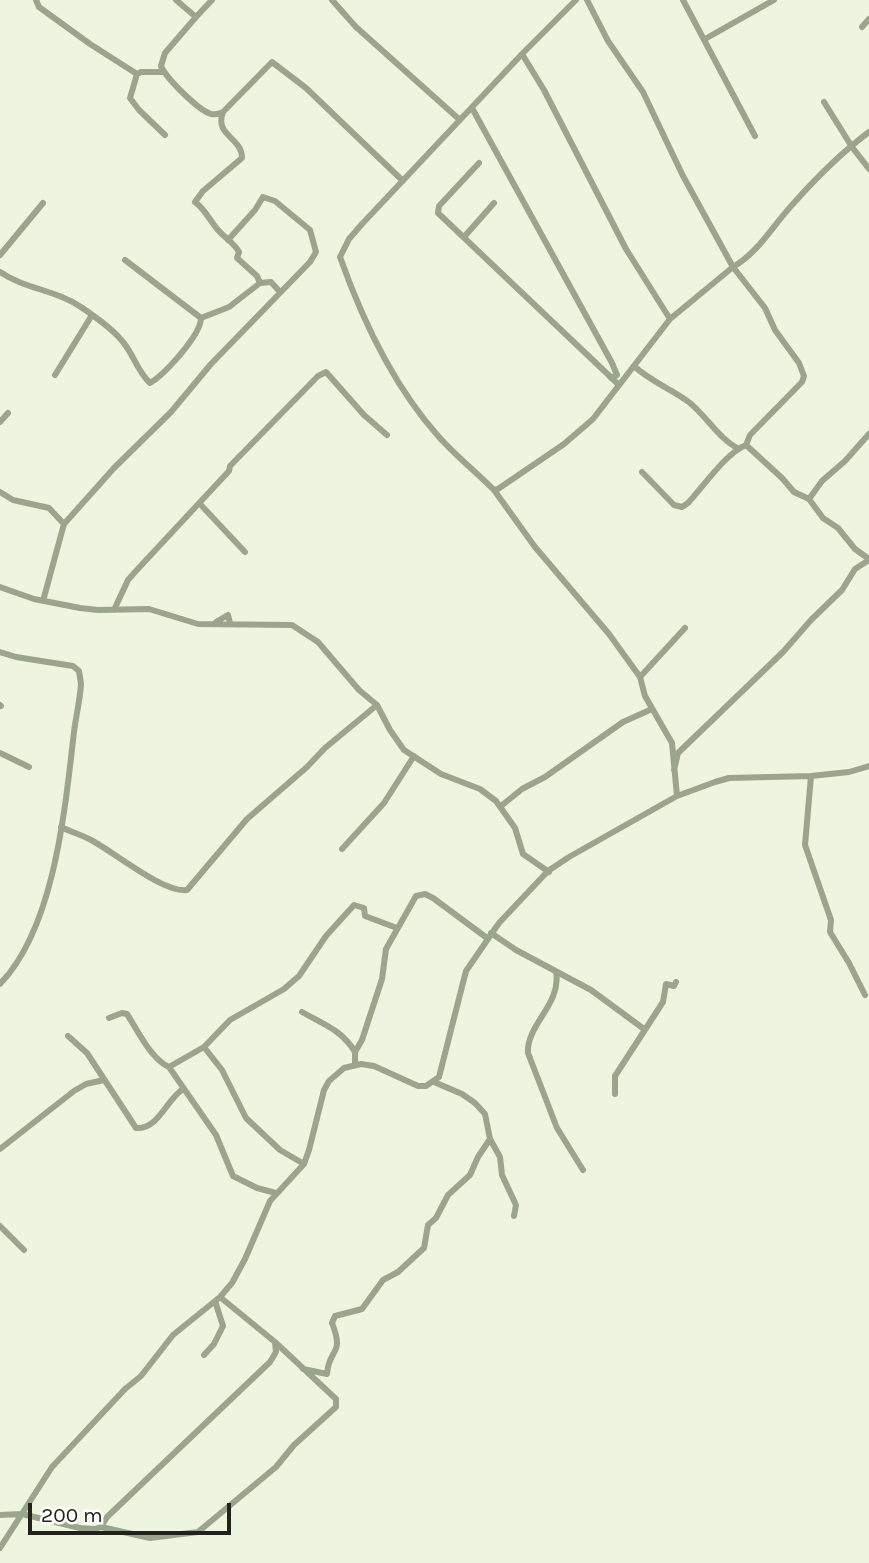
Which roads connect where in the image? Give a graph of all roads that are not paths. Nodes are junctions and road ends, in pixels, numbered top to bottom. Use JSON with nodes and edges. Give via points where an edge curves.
{"nodes":[{"id":1,"x":36,"y":0,"type":"edge"},
{"id":2,"x":176,"y":0,"type":"edge"},
{"id":3,"x":212,"y":0,"type":"edge"},
{"id":4,"x":332,"y":0,"type":"edge"},
{"id":5,"x":576,"y":0,"type":"edge"},
{"id":6,"x":587,"y":0,"type":"edge"},
{"id":7,"x":682,"y":0,"type":"edge"},
{"id":8,"x":774,"y":0,"type":"edge"},
{"id":9,"x":196,"y":17,"type":"junction"},
{"id":10,"x":869,"y":19,"type":"edge"},
{"id":11,"x":862,"y":27,"type":"dead end"},
{"id":12,"x":705,"y":39,"type":"junction"},
{"id":13,"x":522,"y":54,"type":"junction"},
{"id":14,"x":164,"y":72,"type":"junction"},
{"id":15,"x":136,"y":74,"type":"junction"},
{"id":16,"x":824,"y":102,"type":"dead end"},
{"id":17,"x":472,"y":107,"type":"junction"},
{"id":18,"x":223,"y":112,"type":"junction"},
{"id":19,"x":460,"y":120,"type":"junction"},
{"id":20,"x":869,"y":132,"type":"edge"},
{"id":21,"x":165,"y":135,"type":"dead end"},
{"id":22,"x":755,"y":136,"type":"dead end"},
{"id":23,"x":852,"y":147,"type":"junction"},
{"id":24,"x":479,"y":163,"type":"dead end"},
{"id":25,"x":869,"y":169,"type":"edge"},
{"id":26,"x":403,"y":181,"type":"junction"},
{"id":27,"x":43,"y":203,"type":"dead end"},
{"id":28,"x":494,"y":203,"type":"dead end"},
{"id":29,"x":464,"y":237,"type":"junction"},
{"id":30,"x":228,"y":240,"type":"junction"},
{"id":31,"x":0,"y":255,"type":"edge"},
{"id":32,"x":125,"y":260,"type":"dead end"},
{"id":33,"x":733,"y":267,"type":"junction"},
{"id":34,"x":0,"y":272,"type":"edge"},
{"id":35,"x":260,"y":283,"type":"junction"},
{"id":36,"x":280,"y":292,"type":"junction"},
{"id":37,"x":92,"y":315,"type":"junction"},
{"id":38,"x":201,"y":318,"type":"junction"},
{"id":39,"x":670,"y":319,"type":"junction"},
{"id":40,"x":634,"y":366,"type":"junction"},
{"id":41,"x":55,"y":375,"type":"dead end"},
{"id":42,"x":611,"y":378,"type":"junction"},
{"id":43,"x":619,"y":385,"type":"junction"},
{"id":44,"x":8,"y":413,"type":"dead end"},
{"id":45,"x":0,"y":422,"type":"edge"},
{"id":46,"x":869,"y":434,"type":"edge"},
{"id":47,"x":387,"y":435,"type":"dead end"},
{"id":48,"x":742,"y":447,"type":"junction"},
{"id":49,"x":642,"y":472,"type":"dead end"},
{"id":50,"x":494,"y":490,"type":"junction"},
{"id":51,"x":0,"y":492,"type":"edge"},
{"id":52,"x":809,"y":499,"type":"junction"},
{"id":53,"x":200,"y":504,"type":"junction"},
{"id":54,"x":64,"y":524,"type":"junction"},
{"id":55,"x":246,"y":552,"type":"dead end"},
{"id":56,"x":869,"y":560,"type":"edge"},
{"id":57,"x":0,"y":587,"type":"edge"},
{"id":58,"x":43,"y":601,"type":"junction"},
{"id":59,"x":114,"y":610,"type":"junction"},
{"id":60,"x":685,"y":628,"type":"dead end"},
{"id":61,"x":0,"y":652,"type":"edge"},
{"id":62,"x":640,"y":677,"type":"junction"},
{"id":63,"x":377,"y":705,"type":"junction"},
{"id":64,"x":652,"y":709,"type":"junction"},
{"id":65,"x":0,"y":753,"type":"edge"},
{"id":66,"x":414,"y":756,"type":"junction"},
{"id":67,"x":869,"y":766,"type":"edge"},
{"id":68,"x":29,"y":767,"type":"dead end"},
{"id":69,"x":674,"y":770,"type":"junction"},
{"id":70,"x":811,"y":776,"type":"junction"},
{"id":71,"x":677,"y":796,"type":"junction"},
{"id":72,"x":501,"y":806,"type":"junction"},
{"id":73,"x":61,"y":827,"type":"junction"},
{"id":74,"x":342,"y":849,"type":"dead end"},
{"id":75,"x":549,"y":872,"type":"junction"},
{"id":76,"x":397,"y":928,"type":"junction"},
{"id":77,"x":489,"y":935,"type":"junction"},
{"id":78,"x":556,"y":972,"type":"junction"},
{"id":79,"x":676,"y":982,"type":"dead end"},
{"id":80,"x":0,"y":984,"type":"edge"},
{"id":81,"x":865,"y":995,"type":"dead end"},
{"id":82,"x":302,"y":1012,"type":"dead end"},
{"id":83,"x":109,"y":1018,"type":"dead end"},
{"id":84,"x":644,"y":1029,"type":"junction"},
{"id":85,"x":68,"y":1037,"type":"dead end"},
{"id":86,"x":204,"y":1047,"type":"junction"},
{"id":87,"x":355,"y":1052,"type":"junction"},
{"id":88,"x":355,"y":1065,"type":"junction"},
{"id":89,"x":169,"y":1067,"type":"junction"},
{"id":90,"x":99,"y":1070,"type":"junction"},
{"id":91,"x":104,"y":1080,"type":"junction"},
{"id":92,"x":95,"y":1081,"type":"junction"},
{"id":93,"x":434,"y":1082,"type":"junction"},
{"id":94,"x":183,"y":1089,"type":"junction"},
{"id":95,"x":614,"y":1094,"type":"dead end"},
{"id":96,"x":491,"y":1139,"type":"junction"},
{"id":97,"x":0,"y":1149,"type":"edge"},
{"id":98,"x":304,"y":1164,"type":"junction"},
{"id":99,"x":583,"y":1170,"type":"dead end"},
{"id":100,"x":275,"y":1193,"type":"junction"},
{"id":101,"x":514,"y":1216,"type":"dead end"},
{"id":102,"x":0,"y":1226,"type":"edge"},
{"id":103,"x":24,"y":1250,"type":"dead end"},
{"id":104,"x":217,"y":1299,"type":"junction"},
{"id":105,"x":275,"y":1342,"type":"junction"},
{"id":106,"x":204,"y":1355,"type":"dead end"},
{"id":107,"x":303,"y":1368,"type":"junction"},
{"id":108,"x":22,"y":1514,"type":"junction"},
{"id":109,"x":0,"y":1515,"type":"edge"},
{"id":110,"x":101,"y":1527,"type":"junction"},
{"id":111,"x":0,"y":1548,"type":"edge"}],
"edges":[{"from":1,"to":15,"type":"street","via":[[39,7]]},
{"from":2,"to":9,"type":"street"},
{"from":3,"to":9,"type":"street"},
{"from":4,"to":19,"type":"street"},
{"from":5,"to":13,"type":"street"},
{"from":6,"to":33,"type":"street","via":[[643,92]]},
{"from":7,"to":12,"type":"street"},
{"from":8,"to":12,"type":"street"},
{"from":9,"to":14,"type":"street","via":[[165,53]]},
{"from":10,"to":11,"type":"street"},
{"from":12,"to":22,"type":"street"},
{"from":13,"to":17,"type":"street"},
{"from":13,"to":39,"type":"street","via":[[626,249]]},
{"from":14,"to":15,"type":"street"},
{"from":14,"to":18,"type":"street","via":[[205,111]]},
{"from":15,"to":21,"type":"street","via":[[132,104]]},
{"from":16,"to":23,"type":"street"},
{"from":17,"to":19,"type":"street"},
{"from":17,"to":42,"type":"street","via":[[612,363],[617,375]]},
{"from":18,"to":26,"type":"street","via":[[272,62],[306,88]]},
{"from":18,"to":30,"type":"street","via":[[222,128],[241,149],[242,158],[195,202]]},
{"from":19,"to":26,"type":"street"},
{"from":20,"to":23,"type":"street"},
{"from":23,"to":25,"type":"street"},
{"from":23,"to":33,"type":"street","via":[[792,204],[744,261]]},
{"from":24,"to":29,"type":"street","via":[[437,209]]},
{"from":26,"to":50,"type":"street","via":[[349,239],[340,257],[371,330],[411,401],[440,438]]},
{"from":27,"to":31,"type":"street"},
{"from":28,"to":29,"type":"street"},
{"from":29,"to":42,"type":"street"},
{"from":30,"to":35,"type":"street","via":[[239,252],[237,258]]},
{"from":30,"to":36,"type":"street","via":[[263,197],[275,201],[310,230],[316,252]]},
{"from":32,"to":38,"type":"street"},
{"from":33,"to":39,"type":"street"},
{"from":33,"to":48,"type":"street","via":[[765,309],[804,376]]},
{"from":34,"to":37,"type":"street","via":[[55,293]]},
{"from":35,"to":36,"type":"street","via":[[271,282]]},
{"from":35,"to":38,"type":"street","via":[[229,307]]},
{"from":36,"to":54,"type":"street"},
{"from":37,"to":38,"type":"street","via":[[124,342],[150,383],[186,348],[201,327]]},
{"from":37,"to":41,"type":"street"},
{"from":39,"to":40,"type":"street"},
{"from":40,"to":43,"type":"street"},
{"from":40,"to":48,"type":"street","via":[[687,401],[727,442]]},
{"from":42,"to":43,"type":"street"},
{"from":43,"to":50,"type":"street","via":[[593,419],[564,444]]},
{"from":44,"to":45,"type":"street"},
{"from":46,"to":52,"type":"street"},
{"from":47,"to":53,"type":"street","via":[[326,372],[230,466]]},
{"from":48,"to":49,"type":"street","via":[[682,507],[674,505]]},
{"from":48,"to":52,"type":"street","via":[[794,492]]},
{"from":50,"to":62,"type":"street"},
{"from":51,"to":54,"type":"street","via":[[13,500],[49,508]]},
{"from":52,"to":56,"type":"street"},
{"from":53,"to":55,"type":"street"},
{"from":53,"to":59,"type":"street","via":[[135,572]]},
{"from":54,"to":58,"type":"street"},
{"from":56,"to":69,"type":"street","via":[[855,569],[842,590],[783,652],[678,753]]},
{"from":57,"to":58,"type":"street"},
{"from":58,"to":59,"type":"street"},
{"from":59,"to":63,"type":"street","via":[[149,609],[198,624],[215,623],[228,615],[230,623],[284,624],[301,630]]},
{"from":60,"to":62,"type":"street"},
{"from":61,"to":73,"type":"street","via":[[79,671],[80,700]]},
{"from":62,"to":64,"type":"street"},
{"from":63,"to":66,"type":"street","via":[[397,741]]},
{"from":63,"to":73,"type":"street","via":[[247,819],[187,890],[163,884]]},
{"from":64,"to":69,"type":"street","via":[[670,738]]},
{"from":64,"to":72,"type":"street","via":[[623,722]]},
{"from":65,"to":68,"type":"street"},
{"from":66,"to":72,"type":"street","via":[[441,774],[480,789]]},
{"from":66,"to":74,"type":"street","via":[[384,803]]},
{"from":67,"to":70,"type":"street"},
{"from":69,"to":71,"type":"street"},
{"from":70,"to":71,"type":"street","via":[[729,778]]},
{"from":70,"to":81,"type":"street","via":[[805,845],[831,920],[830,932]]},
{"from":71,"to":75,"type":"street","via":[[569,856]]},
{"from":72,"to":75,"type":"street","via":[[515,828],[523,854]]},
{"from":73,"to":80,"type":"street","via":[[32,936],[14,970]]},
{"from":75,"to":77,"type":"street"},
{"from":76,"to":77,"type":"street","via":[[416,896],[425,894]]},
{"from":76,"to":86,"type":"street","via":[[365,916],[364,908],[354,905],[299,976],[230,1020]]},
{"from":76,"to":87,"type":"street","via":[[386,948],[382,978]]},
{"from":77,"to":78,"type":"street"},
{"from":77,"to":93,"type":"street","via":[[466,971],[442,1071]]},
{"from":78,"to":84,"type":"street","via":[[591,990]]},
{"from":78,"to":99,"type":"street","via":[[554,995],[527,1048],[557,1128]]},
{"from":79,"to":84,"type":"street","via":[[674,986],[666,984],[663,1002]]},
{"from":82,"to":87,"type":"street","via":[[342,1035]]},
{"from":83,"to":89,"type":"street","via":[[127,1014],[136,1031]]},
{"from":84,"to":95,"type":"street","via":[[615,1076]]},
{"from":85,"to":90,"type":"street"},
{"from":86,"to":89,"type":"street"},
{"from":86,"to":98,"type":"street","via":[[222,1070],[246,1118],[280,1150]]},
{"from":87,"to":88,"type":"street"},
{"from":88,"to":93,"type":"street","via":[[373,1066],[418,1086]]},
{"from":88,"to":98,"type":"street","via":[[329,1080]]},
{"from":89,"to":94,"type":"street"},
{"from":90,"to":91,"type":"street"},
{"from":90,"to":92,"type":"street"},
{"from":91,"to":92,"type":"street"},
{"from":91,"to":94,"type":"street","via":[[136,1128],[150,1125]]},
{"from":92,"to":97,"type":"street","via":[[74,1091]]},
{"from":93,"to":96,"type":"street","via":[[475,1102],[485,1114]]},
{"from":94,"to":100,"type":"street","via":[[216,1135],[233,1176]]},
{"from":96,"to":101,"type":"street","via":[[516,1205]]},
{"from":96,"to":107,"type":"street","via":[[470,1175],[447,1195],[428,1225],[424,1248],[383,1280],[362,1309],[335,1316],[332,1323],[339,1343],[327,1374]]},
{"from":98,"to":100,"type":"street"},
{"from":100,"to":104,"type":"street","via":[[232,1283]]},
{"from":102,"to":103,"type":"street"},
{"from":104,"to":105,"type":"street"},
{"from":104,"to":106,"type":"street","via":[[223,1326]]},
{"from":104,"to":108,"type":"street","via":[[173,1335],[141,1376],[52,1467]]},
{"from":105,"to":107,"type":"street"},
{"from":105,"to":110,"type":"street","via":[[270,1362]]},
{"from":107,"to":110,"type":"street","via":[[336,1399],[336,1407],[276,1467],[198,1531],[150,1538]]},
{"from":108,"to":109,"type":"street"},
{"from":108,"to":110,"type":"street","via":[[80,1528]]},
{"from":108,"to":111,"type":"street"}]}
